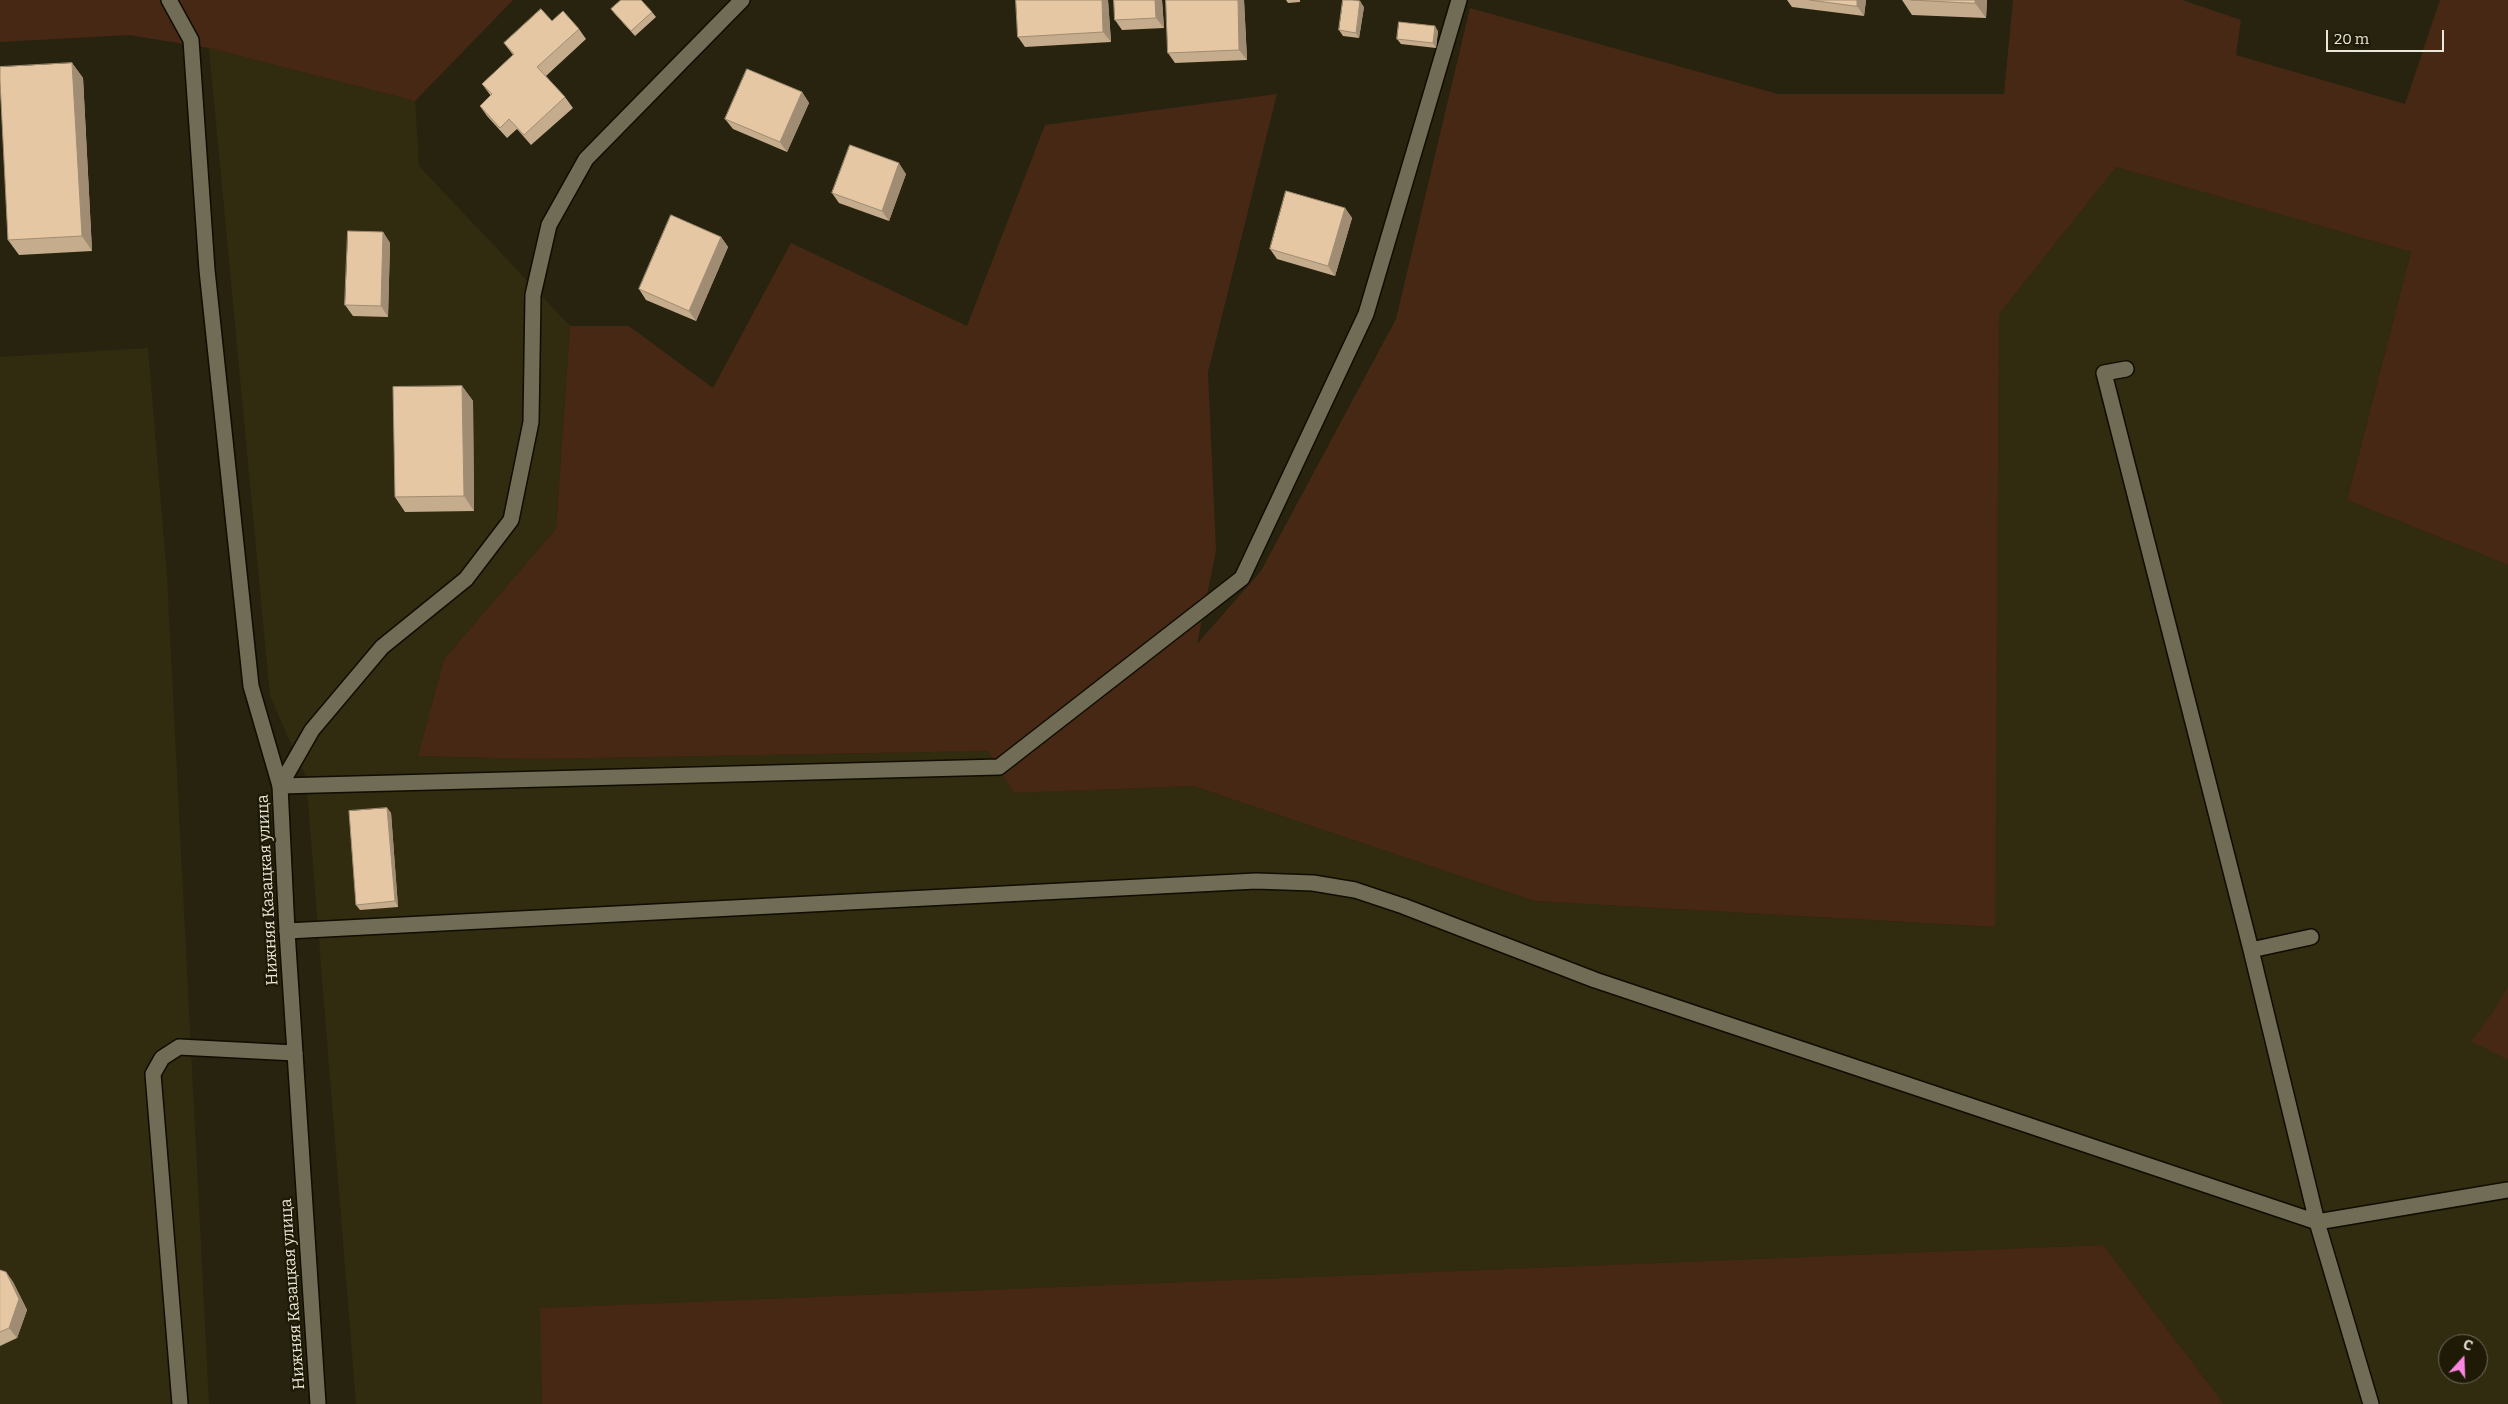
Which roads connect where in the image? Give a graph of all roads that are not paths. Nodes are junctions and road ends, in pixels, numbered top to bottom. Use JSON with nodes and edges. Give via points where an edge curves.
{"nodes":[{"id":1,"x":169,"y":0,"type":"edge"},
{"id":2,"x":742,"y":0,"type":"edge"},
{"id":3,"x":1459,"y":0,"type":"edge"},
{"id":4,"x":2126,"y":369,"type":"dead end"},
{"id":5,"x":280,"y":786,"type":"junction"},
{"id":6,"x":287,"y":931,"type":"junction"},
{"id":7,"x":2311,"y":937,"type":"dead end"},
{"id":8,"x":2251,"y":950,"type":"junction"},
{"id":9,"x":295,"y":1053,"type":"junction"},
{"id":10,"x":2508,"y":1190,"type":"edge"},
{"id":11,"x":2317,"y":1222,"type":"junction"},
{"id":12,"x":180,"y":1404,"type":"edge"},
{"id":13,"x":318,"y":1404,"type":"edge"},
{"id":14,"x":2371,"y":1404,"type":"edge"}],
"edges":[{"from":1,"to":5,"type":"street","via":[[191,40],[207,270],[251,686]]},
{"from":2,"to":5,"type":"street","name":"Нижняя Казацкая улица","via":[[586,159],[549,225],[533,295],[531,422],[511,520],[466,579],[382,647],[312,730]]},
{"from":3,"to":5,"type":"street","via":[[1366,314],[1242,578],[999,767]]},
{"from":4,"to":8,"type":"street","via":[[2104,373]]},
{"from":5,"to":6,"type":"street","name":"Нижняя Казацкая улица"},
{"from":6,"to":9,"type":"street","name":"Нижняя Казацкая улица"},
{"from":6,"to":11,"type":"street","via":[[1256,881],[1312,883],[1355,890],[1403,906],[1595,980]]},
{"from":7,"to":8,"type":"street"},
{"from":8,"to":11,"type":"street"},
{"from":9,"to":12,"type":"street","via":[[179,1047],[162,1058],[153,1074]]},
{"from":9,"to":13,"type":"street","name":"Нижняя Казацкая улица"},
{"from":10,"to":11,"type":"street"},
{"from":11,"to":14,"type":"street"}]}
